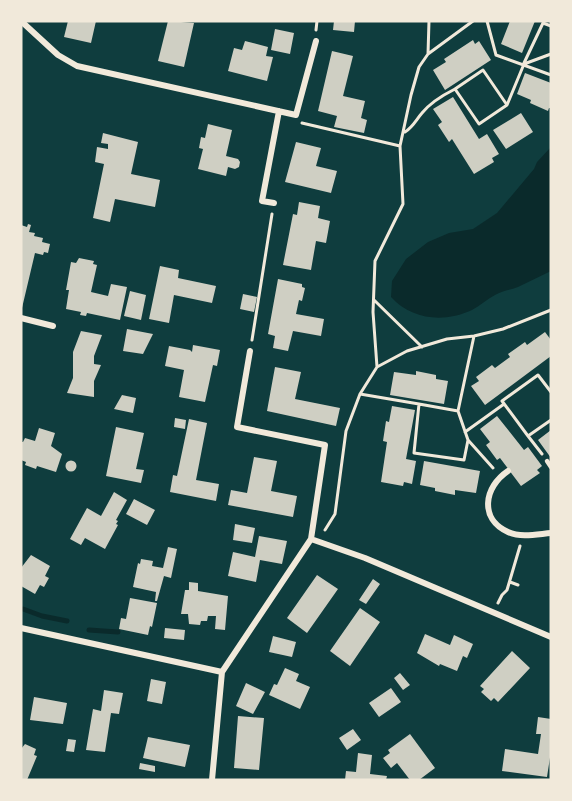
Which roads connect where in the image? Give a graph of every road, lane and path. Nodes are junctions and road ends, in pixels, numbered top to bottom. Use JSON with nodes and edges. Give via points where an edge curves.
{"nodes":[{"id":1,"x":21,"y":21,"type":"edge"},
{"id":2,"x":429,"y":21,"type":"edge"},
{"id":3,"x":472,"y":21,"type":"edge"},
{"id":4,"x":487,"y":21,"type":"edge"},
{"id":5,"x":551,"y":26,"type":"edge"},
{"id":6,"x":316,"y":41,"type":"dead end"},
{"id":7,"x":428,"y":54,"type":"junction"},
{"id":8,"x":551,"y":54,"type":"edge"},
{"id":9,"x":524,"y":64,"type":"junction"},
{"id":10,"x":551,"y":75,"type":"edge"},
{"id":11,"x":455,"y":89,"type":"junction"},
{"id":12,"x":507,"y":105,"type":"junction"},
{"id":13,"x":279,"y":111,"type":"junction"},
{"id":14,"x":296,"y":115,"type":"junction"},
{"id":15,"x":404,"y":133,"type":"junction"},
{"id":16,"x":400,"y":146,"type":"junction"},
{"id":17,"x":274,"y":203,"type":"dead end"},
{"id":18,"x":272,"y":216,"type":"dead end"},
{"id":19,"x":373,"y":300,"type":"junction"},
{"id":20,"x":551,"y":310,"type":"edge"},
{"id":21,"x":21,"y":318,"type":"edge"},
{"id":22,"x":53,"y":326,"type":"dead end"},
{"id":23,"x":474,"y":336,"type":"junction"},
{"id":24,"x":422,"y":347,"type":"junction"},
{"id":25,"x":250,"y":351,"type":"joint"},
{"id":26,"x":377,"y":367,"type":"junction"},
{"id":27,"x":551,"y":392,"type":"edge"},
{"id":28,"x":360,"y":394,"type":"junction"},
{"id":29,"x":504,"y":404,"type":"junction"},
{"id":30,"x":419,"y":405,"type":"junction"},
{"id":31,"x":458,"y":411,"type":"junction"},
{"id":32,"x":551,"y":420,"type":"edge"},
{"id":33,"x":465,"y":432,"type":"junction"},
{"id":34,"x":528,"y":436,"type":"junction"},
{"id":35,"x":468,"y":440,"type":"junction"},
{"id":36,"x":547,"y":461,"type":"joint"},
{"id":37,"x":551,"y":467,"type":"edge"},
{"id":38,"x":508,"y":471,"type":"dead end"},
{"id":39,"x":500,"y":476,"type":"junction"},
{"id":40,"x":551,"y":533,"type":"edge"},
{"id":41,"x":311,"y":539,"type":"junction"},
{"id":42,"x":519,"y":549,"type":"dead end"},
{"id":43,"x":510,"y":582,"type":"junction"},
{"id":44,"x":518,"y":585,"type":"dead end"},
{"id":45,"x":499,"y":601,"type":"dead end"},
{"id":46,"x":21,"y":628,"type":"edge"},
{"id":47,"x":551,"y":637,"type":"edge"},
{"id":48,"x":222,"y":672,"type":"junction"},
{"id":49,"x":212,"y":780,"type":"edge"}],
"edges":[{"from":1,"to":13,"type":"street","via":[[58,56],[77,66]]},
{"from":2,"to":7,"type":"path"},
{"from":3,"to":7,"type":"path"},
{"from":4,"to":9,"type":"path","via":[[496,55]]},
{"from":5,"to":9,"type":"path","via":[[543,23]]},
{"from":6,"to":14,"type":"street"},
{"from":7,"to":15,"type":"path","via":[[419,67]]},
{"from":8,"to":9,"type":"path"},
{"from":9,"to":10,"type":"path"},
{"from":9,"to":12,"type":"path"},
{"from":11,"to":12,"type":"path","via":[[479,124]]},
{"from":11,"to":12,"type":"path","via":[[483,70]]},
{"from":11,"to":15,"type":"path","via":[[438,98]]},
{"from":13,"to":14,"type":"street"},
{"from":13,"to":17,"type":"street","via":[[262,201]]},
{"from":14,"to":16,"type":"path","via":[[301,123]]},
{"from":15,"to":16,"type":"path"},
{"from":16,"to":19,"type":"path","via":[[403,204],[375,261]]},
{"from":18,"to":25,"type":"path"},
{"from":19,"to":24,"type":"path"},
{"from":19,"to":26,"type":"path"},
{"from":20,"to":23,"type":"path"},
{"from":21,"to":22,"type":"street"},
{"from":23,"to":24,"type":"path"},
{"from":23,"to":31,"type":"path"},
{"from":24,"to":26,"type":"path"},
{"from":25,"to":41,"type":"street","via":[[237,427],[325,445]]},
{"from":26,"to":28,"type":"path"},
{"from":27,"to":29,"type":"path","via":[[538,375]]},
{"from":28,"to":30,"type":"path"},
{"from":28,"to":41,"type":"path","via":[[346,431],[335,514],[324,531]]},
{"from":29,"to":33,"type":"path"},
{"from":29,"to":34,"type":"path"},
{"from":30,"to":31,"type":"path"},
{"from":30,"to":35,"type":"path","via":[[414,453],[464,460]]},
{"from":31,"to":33,"type":"path"},
{"from":32,"to":34,"type":"path"},
{"from":33,"to":35,"type":"path"},
{"from":34,"to":36,"type":"path"},
{"from":35,"to":39,"type":"path"},
{"from":36,"to":37,"type":"lane"},
{"from":38,"to":39,"type":"street"},
{"from":39,"to":40,"type":"street","via":[[491,485],[487,502],[494,521],[508,532]]},
{"from":41,"to":47,"type":"street"},
{"from":41,"to":48,"type":"street"},
{"from":42,"to":43,"type":"path"},
{"from":43,"to":44,"type":"path"},
{"from":43,"to":45,"type":"path"},
{"from":46,"to":48,"type":"street"},
{"from":48,"to":49,"type":"street"}]}
